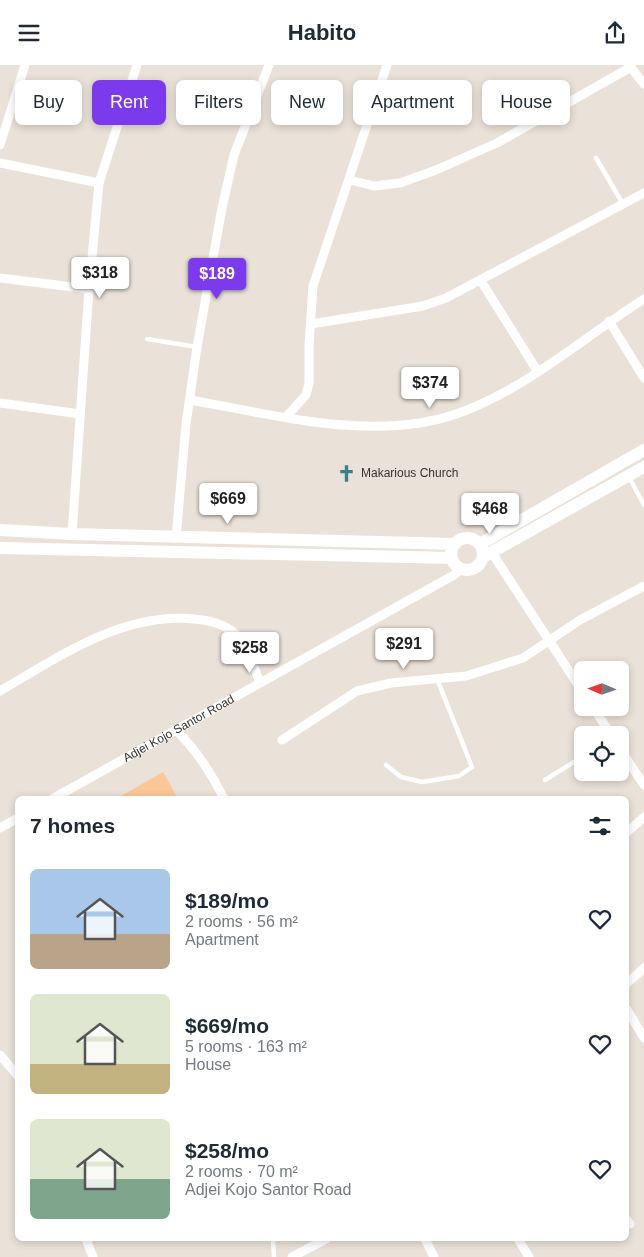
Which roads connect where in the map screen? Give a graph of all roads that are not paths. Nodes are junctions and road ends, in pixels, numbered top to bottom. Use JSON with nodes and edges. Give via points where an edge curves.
{"nodes":[{"id":1,"x":25,"y":65,"type":"edge"},
{"id":2,"x":137,"y":65,"type":"edge"},
{"id":3,"x":269,"y":65,"type":"edge"},
{"id":4,"x":387,"y":65,"type":"edge"},
{"id":5,"x":630,"y":66,"type":"edge"},
{"id":6,"x":644,"y":84,"type":"edge"},
{"id":7,"x":0,"y":145,"type":"edge"},
{"id":8,"x":596,"y":158,"type":"dead end"},
{"id":9,"x":0,"y":163,"type":"edge"},
{"id":10,"x":350,"y":180,"type":"junction"},
{"id":11,"x":99,"y":183,"type":"junction"},
{"id":12,"x":644,"y":193,"type":"edge"},
{"id":13,"x":623,"y":205,"type":"junction"},
{"id":14,"x":0,"y":278,"type":"edge"},
{"id":15,"x":481,"y":281,"type":"junction"},
{"id":16,"x":89,"y":289,"type":"junction"},
{"id":17,"x":644,"y":299,"type":"edge"},
{"id":18,"x":609,"y":321,"type":"junction"},
{"id":19,"x":311,"y":324,"type":"junction"},
{"id":20,"x":147,"y":339,"type":"dead end"},
{"id":21,"x":197,"y":347,"type":"junction"},
{"id":22,"x":538,"y":371,"type":"junction"},
{"id":23,"x":644,"y":378,"type":"edge"},
{"id":24,"x":190,"y":400,"type":"junction"},
{"id":25,"x":0,"y":403,"type":"edge"},
{"id":26,"x":80,"y":414,"type":"junction"},
{"id":27,"x":286,"y":417,"type":"junction"},
{"id":28,"x":644,"y":450,"type":"edge"},
{"id":29,"x":644,"y":467,"type":"edge"},
{"id":30,"x":628,"y":476,"type":"junction"},
{"id":31,"x":644,"y":505,"type":"edge"},
{"id":32,"x":0,"y":530,"type":"edge"},
{"id":33,"x":72,"y":535,"type":"junction"},
{"id":34,"x":176,"y":538,"type":"junction"},
{"id":35,"x":455,"y":544,"type":"junction"},
{"id":36,"x":480,"y":544,"type":"junction"},
{"id":37,"x":0,"y":548,"type":"edge"},
{"id":38,"x":487,"y":555,"type":"junction"},
{"id":39,"x":452,"y":558,"type":"junction"},
{"id":40,"x":461,"y":569,"type":"junction"},
{"id":41,"x":644,"y":586,"type":"edge"},
{"id":42,"x":548,"y":642,"type":"junction"},
{"id":43,"x":437,"y":679,"type":"junction"},
{"id":44,"x":574,"y":679,"type":"edge"},
{"id":45,"x":260,"y":682,"type":"junction"},
{"id":46,"x":0,"y":691,"type":"edge"},
{"id":47,"x":176,"y":730,"type":"junction"},
{"id":48,"x":282,"y":740,"type":"dead end"},
{"id":49,"x":574,"y":762,"type":"edge"},
{"id":50,"x":629,"y":762,"type":"edge"},
{"id":51,"x":386,"y":765,"type":"dead end"},
{"id":52,"x":545,"y":780,"type":"dead end"},
{"id":53,"x":644,"y":785,"type":"edge"},
{"id":54,"x":57,"y":796,"type":"edge"},
{"id":55,"x":222,"y":796,"type":"edge"},
{"id":56,"x":644,"y":817,"type":"edge"},
{"id":57,"x":15,"y":820,"type":"edge"},
{"id":58,"x":0,"y":828,"type":"edge"},
{"id":59,"x":629,"y":830,"type":"edge"},
{"id":60,"x":644,"y":968,"type":"edge"},
{"id":61,"x":629,"y":981,"type":"edge"},
{"id":62,"x":629,"y":1013,"type":"edge"},
{"id":63,"x":644,"y":1038,"type":"edge"},
{"id":64,"x":0,"y":1055,"type":"edge"},
{"id":65,"x":15,"y":1072,"type":"edge"},
{"id":66,"x":87,"y":1241,"type":"edge"},
{"id":67,"x":273,"y":1241,"type":"edge"},
{"id":68,"x":322,"y":1241,"type":"edge"},
{"id":69,"x":426,"y":1241,"type":"edge"},
{"id":70,"x":519,"y":1241,"type":"edge"},
{"id":71,"x":93,"y":1257,"type":"edge"},
{"id":72,"x":274,"y":1257,"type":"edge"},
{"id":73,"x":292,"y":1257,"type":"edge"},
{"id":74,"x":434,"y":1257,"type":"edge"},
{"id":75,"x":529,"y":1257,"type":"edge"}],
"edges":[{"from":1,"to":7,"type":"street"},
{"from":2,"to":11,"type":"street"},
{"from":3,"to":21,"type":"street","via":[[234,155]]},
{"from":4,"to":10,"type":"street"},
{"from":5,"to":6,"type":"street"},
{"from":5,"to":10,"type":"street","via":[[497,143],[436,170],[400,183],[374,186]]},
{"from":8,"to":13,"type":"lane"},
{"from":9,"to":11,"type":"street"},
{"from":10,"to":19,"type":"street","via":[[313,285]]},
{"from":11,"to":16,"type":"street"},
{"from":12,"to":13,"type":"street"},
{"from":13,"to":15,"type":"street"},
{"from":14,"to":16,"type":"street"},
{"from":15,"to":19,"type":"street","via":[[446,299],[423,306]]},
{"from":15,"to":22,"type":"street"},
{"from":16,"to":26,"type":"street"},
{"from":17,"to":18,"type":"street"},
{"from":18,"to":22,"type":"street"},
{"from":18,"to":23,"type":"street"},
{"from":19,"to":27,"type":"street","via":[[306,395]]},
{"from":20,"to":21,"type":"lane"},
{"from":21,"to":24,"type":"street"},
{"from":22,"to":27,"type":"street","via":[[466,411],[428,422],[391,428]]},
{"from":24,"to":27,"type":"street"},
{"from":24,"to":34,"type":"street"},
{"from":25,"to":26,"type":"street"},
{"from":26,"to":33,"type":"street"},
{"from":28,"to":36,"type":"street"},
{"from":29,"to":30,"type":"street"},
{"from":30,"to":31,"type":"lane"},
{"from":30,"to":38,"type":"street"},
{"from":32,"to":33,"type":"street"},
{"from":33,"to":34,"type":"street"},
{"from":34,"to":35,"type":"street"},
{"from":35,"to":36,"type":"street","via":[[467,538]]},
{"from":35,"to":39,"type":"street"},
{"from":36,"to":38,"type":"street"},
{"from":37,"to":39,"type":"street"},
{"from":38,"to":40,"type":"street","via":[[475,568]]},
{"from":38,"to":42,"type":"street"},
{"from":39,"to":40,"type":"street"},
{"from":40,"to":45,"type":"street","name":"Adjei Kojo Santor Road"},
{"from":41,"to":42,"type":"street","via":[[580,620]]},
{"from":42,"to":43,"type":"street","via":[[523,658],[495,668]]},
{"from":42,"to":44,"type":"street"},
{"from":43,"to":48,"type":"street","via":[[391,683],[357,691]]},
{"from":43,"to":51,"type":"lane","via":[[472,767],[459,777],[422,781],[401,777]]},
{"from":45,"to":46,"type":"street","via":[[243,644],[233,632],[214,622],[174,617],[131,624],[98,637]]},
{"from":45,"to":47,"type":"street","name":"Adjei Kojo Santor Road"},
{"from":47,"to":54,"type":"street","name":"Adjei Kojo Santor Road"},
{"from":47,"to":55,"type":"street","via":[[193,747]]},
{"from":49,"to":52,"type":"lane"},
{"from":50,"to":53,"type":"street"},
{"from":56,"to":59,"type":"street"},
{"from":57,"to":58,"type":"street"},
{"from":60,"to":61,"type":"street"},
{"from":62,"to":63,"type":"street"},
{"from":64,"to":65,"type":"street"},
{"from":66,"to":71,"type":"street"},
{"from":67,"to":72,"type":"lane"},
{"from":68,"to":73,"type":"street"},
{"from":69,"to":74,"type":"street"},
{"from":70,"to":75,"type":"street"}]}
